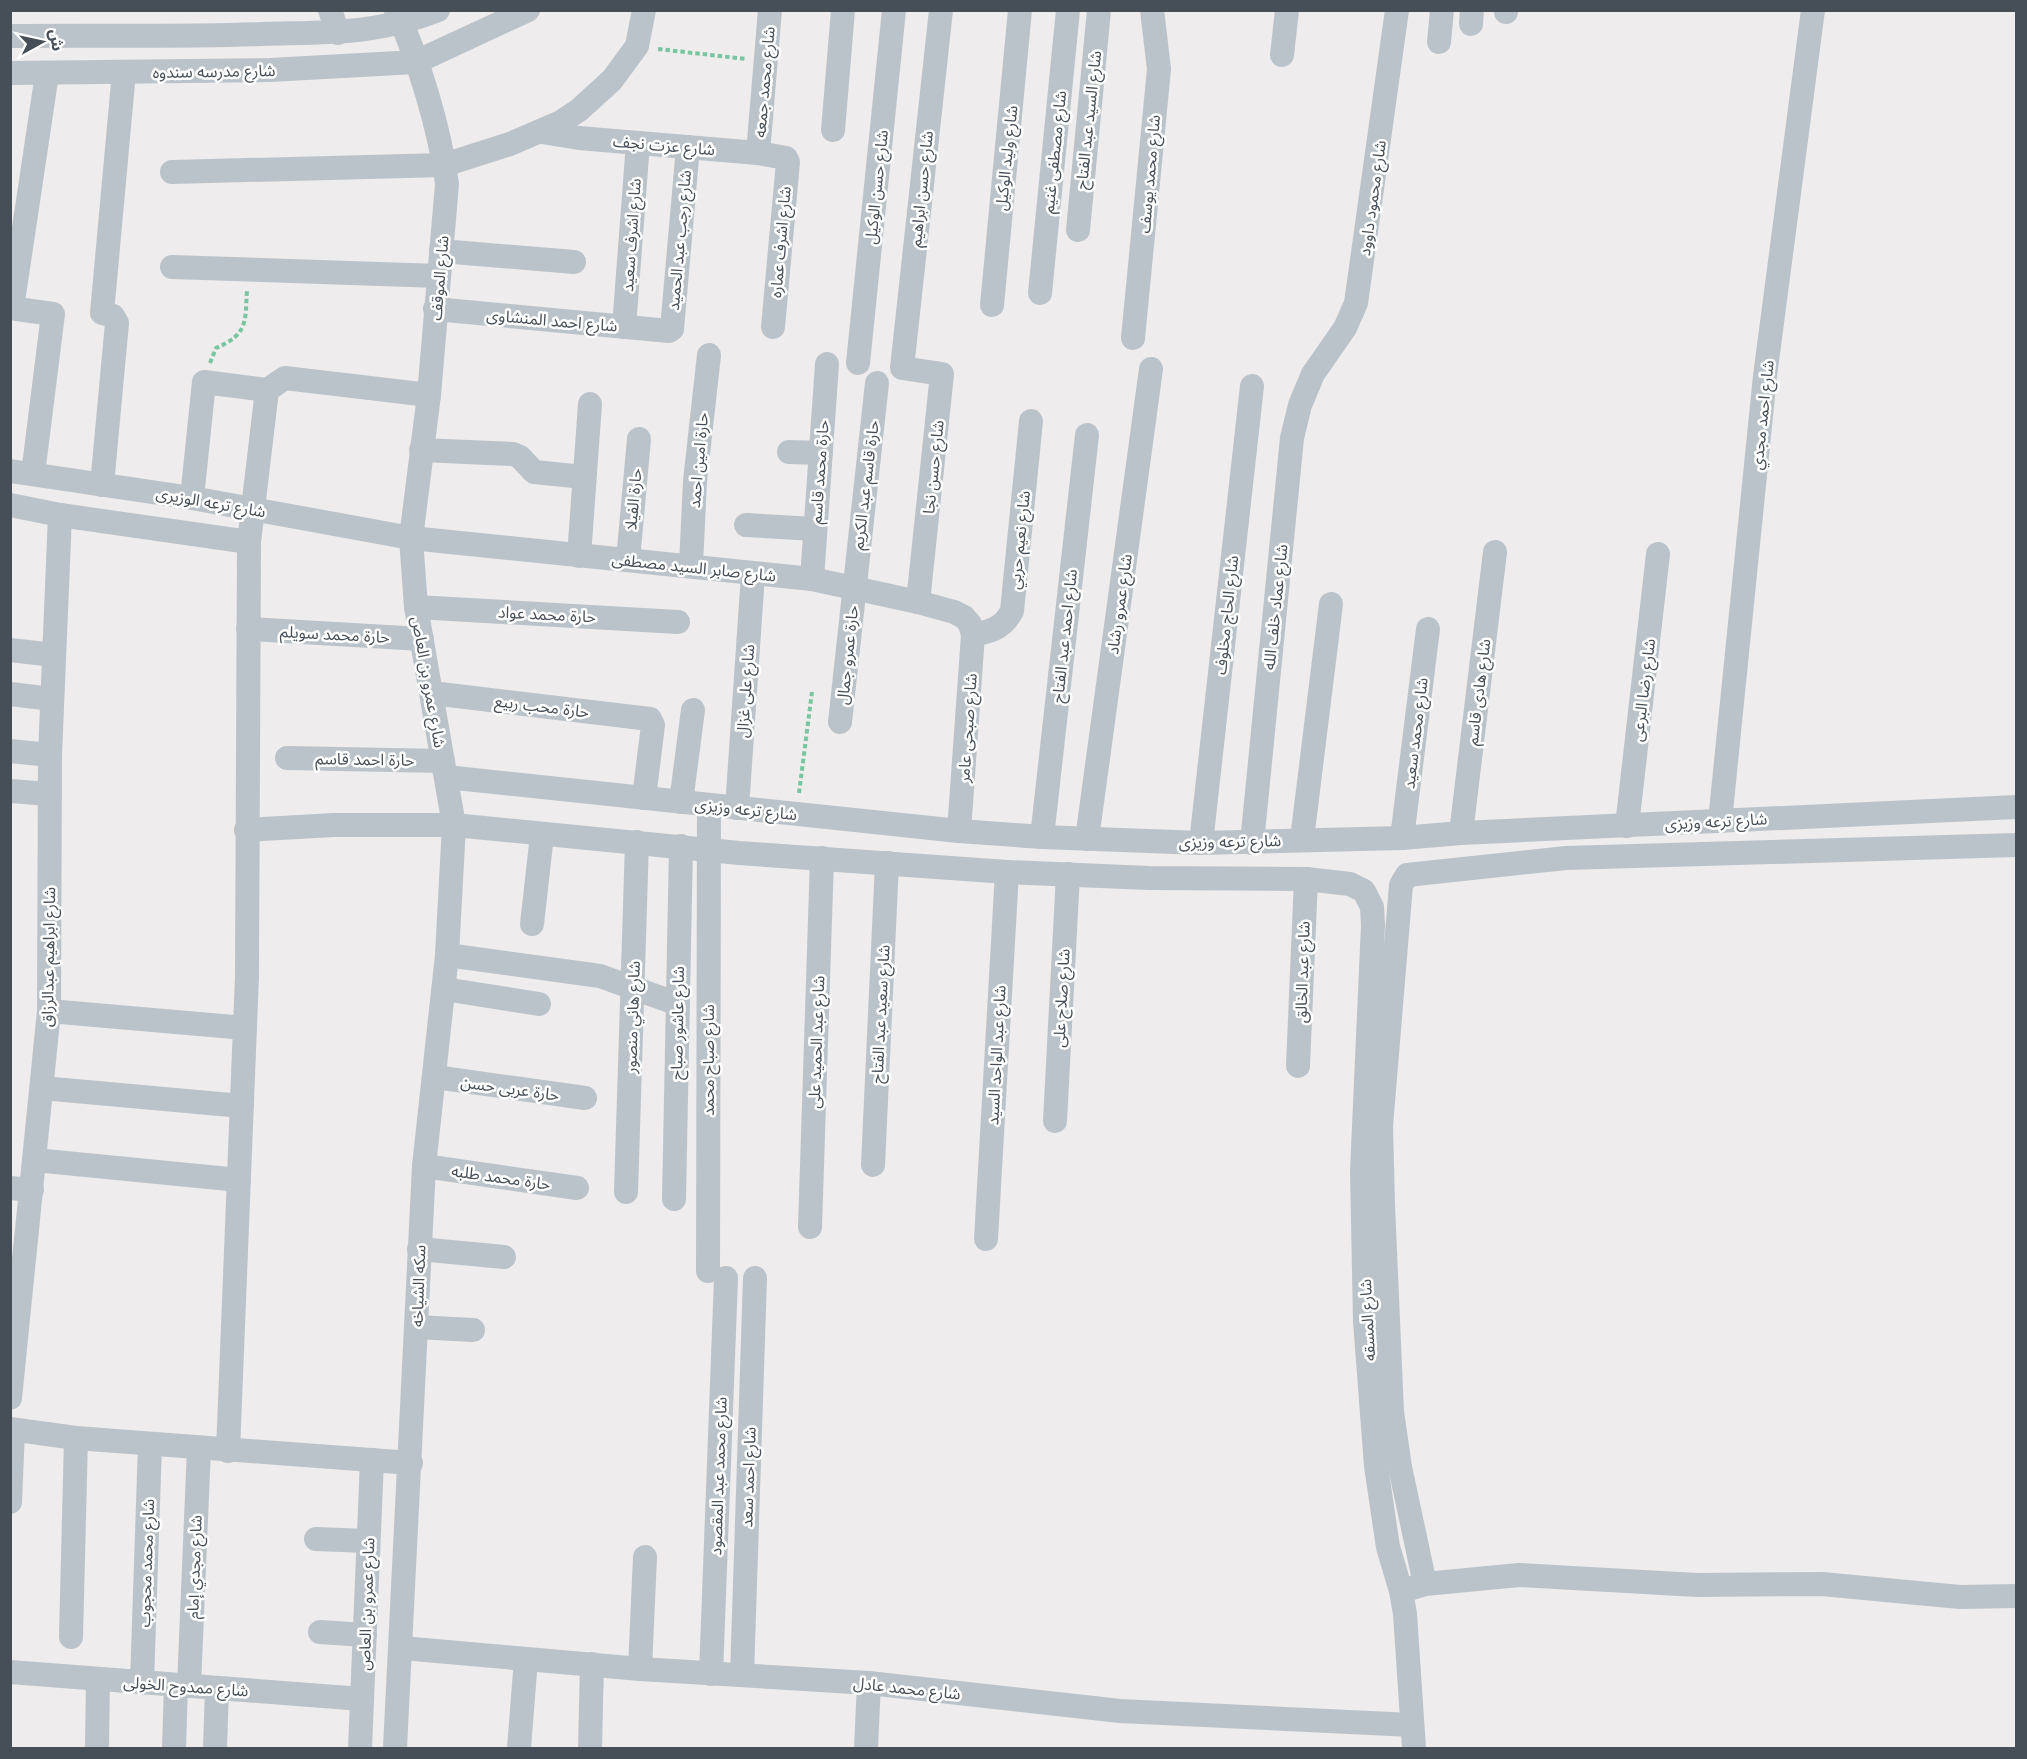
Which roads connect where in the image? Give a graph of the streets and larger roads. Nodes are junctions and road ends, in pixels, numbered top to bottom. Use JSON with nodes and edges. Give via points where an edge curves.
{"nodes":[{"id":1,"x":330,"y":10,"type":"edge"},
{"id":2,"x":438,"y":10,"type":"edge"},
{"id":3,"x":528,"y":10,"type":"edge"},
{"id":4,"x":644,"y":10,"type":"edge"},
{"id":5,"x":770,"y":10,"type":"edge"},
{"id":6,"x":843,"y":10,"type":"edge"},
{"id":7,"x":894,"y":10,"type":"edge"},
{"id":8,"x":941,"y":10,"type":"edge"},
{"id":9,"x":1020,"y":10,"type":"edge"},
{"id":10,"x":1068,"y":10,"type":"edge"},
{"id":11,"x":1099,"y":10,"type":"edge"},
{"id":12,"x":1152,"y":10,"type":"edge"},
{"id":13,"x":1287,"y":10,"type":"edge"},
{"id":14,"x":1397,"y":10,"type":"edge"},
{"id":15,"x":1442,"y":10,"type":"edge"},
{"id":16,"x":1813,"y":10,"type":"edge"},
{"id":17,"x":399,"y":17,"type":"edge"},
{"id":18,"x":339,"y":33,"type":"junction"},
{"id":19,"x":10,"y":36,"type":"edge"},
{"id":20,"x":1439,"y":42,"type":"dead end"},
{"id":21,"x":1282,"y":55,"type":"dead end"},
{"id":22,"x":417,"y":62,"type":"junction"},
{"id":23,"x":124,"y":72,"type":"junction"},
{"id":24,"x":10,"y":74,"type":"edge"},
{"id":25,"x":47,"y":74,"type":"junction"},
{"id":26,"x":833,"y":130,"type":"dead end"},
{"id":27,"x":542,"y":132,"type":"junction"},
{"id":28,"x":638,"y":143,"type":"junction"},
{"id":29,"x":688,"y":147,"type":"junction"},
{"id":30,"x":758,"y":153,"type":"junction"},
{"id":31,"x":786,"y":158,"type":"joint"},
{"id":32,"x":444,"y":165,"type":"junction"},
{"id":33,"x":172,"y":172,"type":"dead end"},
{"id":34,"x":1078,"y":230,"type":"dead end"},
{"id":35,"x":441,"y":251,"type":"junction"},
{"id":36,"x":574,"y":262,"type":"dead end"},
{"id":37,"x":172,"y":267,"type":"dead end"},
{"id":38,"x":439,"y":276,"type":"junction"},
{"id":39,"x":1040,"y":293,"type":"dead end"},
{"id":40,"x":992,"y":305,"type":"dead end"},
{"id":41,"x":11,"y":308,"type":"edge"},
{"id":42,"x":435,"y":309,"type":"junction"},
{"id":43,"x":624,"y":327,"type":"junction"},
{"id":44,"x":773,"y":327,"type":"dead end"},
{"id":45,"x":669,"y":331,"type":"joint"},
{"id":46,"x":1133,"y":338,"type":"dead end"},
{"id":47,"x":709,"y":355,"type":"dead end"},
{"id":48,"x":858,"y":363,"type":"dead end"},
{"id":49,"x":827,"y":364,"type":"dead end"},
{"id":50,"x":902,"y":368,"type":"joint"},
{"id":51,"x":1152,"y":369,"type":"dead end"},
{"id":52,"x":1313,"y":374,"type":"joint"},
{"id":53,"x":877,"y":383,"type":"dead end"},
{"id":54,"x":1252,"y":386,"type":"dead end"},
{"id":55,"x":267,"y":390,"type":"junction"},
{"id":56,"x":429,"y":395,"type":"junction"},
{"id":57,"x":590,"y":405,"type":"dead end"},
{"id":58,"x":1031,"y":421,"type":"dead end"},
{"id":59,"x":1087,"y":435,"type":"dead end"},
{"id":60,"x":639,"y":439,"type":"dead end"},
{"id":61,"x":421,"y":450,"type":"junction"},
{"id":62,"x":789,"y":452,"type":"dead end"},
{"id":63,"x":821,"y":453,"type":"junction"},
{"id":64,"x":22,"y":472,"type":"edge"},
{"id":65,"x":584,"y":477,"type":"junction"},
{"id":66,"x":102,"y":485,"type":"junction"},
{"id":67,"x":192,"y":498,"type":"junction"},
{"id":68,"x":10,"y":505,"type":"edge"},
{"id":69,"x":254,"y":510,"type":"junction"},
{"id":70,"x":60,"y":515,"type":"junction"},
{"id":71,"x":746,"y":525,"type":"dead end"},
{"id":72,"x":815,"y":529,"type":"junction"},
{"id":73,"x":411,"y":538,"type":"junction"},
{"id":74,"x":249,"y":542,"type":"junction"},
{"id":75,"x":1495,"y":552,"type":"dead end"},
{"id":76,"x":1658,"y":554,"type":"dead end"},
{"id":77,"x":579,"y":556,"type":"junction"},
{"id":78,"x":628,"y":560,"type":"junction"},
{"id":79,"x":691,"y":565,"type":"junction"},
{"id":80,"x":753,"y":574,"type":"junction"},
{"id":81,"x":812,"y":579,"type":"junction"},
{"id":82,"x":854,"y":587,"type":"junction"},
{"id":83,"x":918,"y":602,"type":"junction"},
{"id":84,"x":1332,"y":604,"type":"dead end"},
{"id":85,"x":417,"y":607,"type":"junction"},
{"id":86,"x":678,"y":622,"type":"dead end"},
{"id":87,"x":248,"y":629,"type":"junction"},
{"id":88,"x":1428,"y":629,"type":"dead end"},
{"id":89,"x":972,"y":630,"type":"junction"},
{"id":90,"x":422,"y":639,"type":"junction"},
{"id":91,"x":10,"y":650,"type":"edge"},
{"id":92,"x":54,"y":655,"type":"junction"},
{"id":93,"x":432,"y":693,"type":"junction"},
{"id":94,"x":10,"y":694,"type":"edge"},
{"id":95,"x":52,"y":699,"type":"junction"},
{"id":96,"x":693,"y":710,"type":"dead end"},
{"id":97,"x":840,"y":722,"type":"dead end"},
{"id":98,"x":10,"y":751,"type":"edge"},
{"id":99,"x":51,"y":755,"type":"junction"},
{"id":100,"x":287,"y":758,"type":"dead end"},
{"id":101,"x":445,"y":769,"type":"junction"},
{"id":102,"x":10,"y":791,"type":"edge"},
{"id":103,"x":50,"y":794,"type":"junction"},
{"id":104,"x":644,"y":798,"type":"junction"},
{"id":105,"x":681,"y":802,"type":"junction"},
{"id":106,"x":710,"y":805,"type":"junction"},
{"id":107,"x":2016,"y":807,"type":"edge"},
{"id":108,"x":737,"y":808,"type":"junction"},
{"id":109,"x":1720,"y":821,"type":"junction"},
{"id":110,"x":454,"y":825,"type":"junction"},
{"id":111,"x":1627,"y":826,"type":"junction"},
{"id":112,"x":246,"y":830,"type":"junction"},
{"id":113,"x":959,"y":831,"type":"junction"},
{"id":114,"x":1461,"y":833,"type":"junction"},
{"id":115,"x":542,"y":834,"type":"junction"},
{"id":116,"x":1042,"y":837,"type":"junction"},
{"id":117,"x":1402,"y":838,"type":"junction"},
{"id":118,"x":1087,"y":839,"type":"junction"},
{"id":119,"x":1302,"y":839,"type":"junction"},
{"id":120,"x":637,"y":842,"type":"junction"},
{"id":121,"x":1201,"y":843,"type":"junction"},
{"id":122,"x":1252,"y":843,"type":"junction"},
{"id":123,"x":2016,"y":845,"type":"edge"},
{"id":124,"x":681,"y":846,"type":"junction"},
{"id":125,"x":708,"y":848,"type":"junction"},
{"id":126,"x":822,"y":858,"type":"junction"},
{"id":127,"x":887,"y":863,"type":"junction"},
{"id":128,"x":1007,"y":872,"type":"junction"},
{"id":129,"x":1068,"y":874,"type":"junction"},
{"id":130,"x":1306,"y":879,"type":"junction"},
{"id":131,"x":1404,"y":879,"type":"joint"},
{"id":132,"x":532,"y":924,"type":"dead end"},
{"id":133,"x":447,"y":955,"type":"junction"},
{"id":134,"x":633,"y":987,"type":"junction"},
{"id":135,"x":444,"y":989,"type":"junction"},
{"id":136,"x":539,"y":1004,"type":"dead end"},
{"id":137,"x":678,"y":1004,"type":"junction"},
{"id":138,"x":49,"y":1011,"type":"junction"},
{"id":139,"x":245,"y":1028,"type":"junction"},
{"id":140,"x":1298,"y":1066,"type":"dead end"},
{"id":141,"x":435,"y":1077,"type":"junction"},
{"id":142,"x":42,"y":1088,"type":"junction"},
{"id":143,"x":585,"y":1098,"type":"dead end"},
{"id":144,"x":242,"y":1106,"type":"junction"},
{"id":145,"x":1054,"y":1121,"type":"dead end"},
{"id":146,"x":35,"y":1160,"type":"junction"},
{"id":147,"x":873,"y":1165,"type":"dead end"},
{"id":148,"x":424,"y":1166,"type":"junction"},
{"id":149,"x":239,"y":1180,"type":"junction"},
{"id":150,"x":577,"y":1188,"type":"dead end"},
{"id":151,"x":21,"y":1189,"type":"edge"},
{"id":152,"x":626,"y":1192,"type":"dead end"},
{"id":153,"x":674,"y":1199,"type":"dead end"},
{"id":154,"x":810,"y":1227,"type":"dead end"},
{"id":155,"x":986,"y":1239,"type":"dead end"},
{"id":156,"x":419,"y":1249,"type":"junction"},
{"id":157,"x":504,"y":1257,"type":"dead end"},
{"id":158,"x":717,"y":1275,"type":"joint"},
{"id":159,"x":755,"y":1278,"type":"dead end"},
{"id":160,"x":416,"y":1327,"type":"junction"},
{"id":161,"x":473,"y":1330,"type":"dead end"},
{"id":162,"x":10,"y":1398,"type":"edge"},
{"id":163,"x":12,"y":1429,"type":"edge"},
{"id":164,"x":76,"y":1438,"type":"junction"},
{"id":165,"x":150,"y":1444,"type":"junction"},
{"id":166,"x":199,"y":1448,"type":"junction"},
{"id":167,"x":228,"y":1451,"type":"junction"},
{"id":168,"x":372,"y":1460,"type":"junction"},
{"id":169,"x":411,"y":1463,"type":"junction"},
{"id":170,"x":10,"y":1502,"type":"edge"},
{"id":171,"x":316,"y":1539,"type":"dead end"},
{"id":172,"x":368,"y":1541,"type":"junction"},
{"id":173,"x":645,"y":1557,"type":"dead end"},
{"id":174,"x":1425,"y":1584,"type":"junction"},
{"id":175,"x":1401,"y":1592,"type":"junction"},
{"id":176,"x":2016,"y":1596,"type":"edge"},
{"id":177,"x":320,"y":1632,"type":"dead end"},
{"id":178,"x":365,"y":1634,"type":"junction"},
{"id":179,"x":71,"y":1636,"type":"dead end"},
{"id":180,"x":402,"y":1642,"type":"junction"},
{"id":181,"x":526,"y":1659,"type":"junction"},
{"id":182,"x":592,"y":1664,"type":"junction"},
{"id":183,"x":640,"y":1669,"type":"junction"},
{"id":184,"x":10,"y":1672,"type":"edge"},
{"id":185,"x":711,"y":1674,"type":"junction"},
{"id":186,"x":742,"y":1675,"type":"junction"},
{"id":187,"x":98,"y":1679,"type":"junction"},
{"id":188,"x":142,"y":1683,"type":"junction"},
{"id":189,"x":869,"y":1683,"type":"junction"},
{"id":190,"x":183,"y":1686,"type":"junction"},
{"id":191,"x":217,"y":1688,"type":"junction"},
{"id":192,"x":362,"y":1699,"type":"junction"},
{"id":193,"x":1413,"y":1737,"type":"edge"},
{"id":194,"x":360,"y":1746,"type":"edge"},
{"id":195,"x":395,"y":1748,"type":"edge"},
{"id":196,"x":97,"y":1749,"type":"edge"},
{"id":197,"x":174,"y":1749,"type":"edge"},
{"id":198,"x":215,"y":1749,"type":"edge"},
{"id":199,"x":519,"y":1749,"type":"edge"},
{"id":200,"x":590,"y":1749,"type":"edge"},
{"id":201,"x":866,"y":1749,"type":"edge"}],
"edges":[{"from":1,"to":18,"type":"street"},
{"from":2,"to":17,"type":"street"},
{"from":3,"to":22,"type":"street"},
{"from":4,"to":27,"type":"street","via":[[637,46],[612,80],[579,110]]},
{"from":5,"to":30,"type":"street","name":"شارع محمد جمعه"},
{"from":6,"to":26,"type":"street"},
{"from":7,"to":48,"type":"street","name":"شارع حسن الوكيل"},
{"from":8,"to":50,"type":"street","name":"شارع حسن ابراهيم"},
{"from":9,"to":40,"type":"street","name":"شارع وليد الوكيل"},
{"from":10,"to":39,"type":"street","name":"شارع مصطفى غنيم"},
{"from":11,"to":34,"type":"street","name":"شارع السيد عبد الفتاح"},
{"from":12,"to":46,"type":"street","name":"شارع محمد يوسف","via":[[1159,69]]},
{"from":13,"to":21,"type":"street"},
{"from":14,"to":52,"type":"street","name":"شارع محمود داوود","via":[[1356,303],[1345,328]]},
{"from":15,"to":20,"type":"street"},
{"from":16,"to":109,"type":"street","name":"شارع احمد مجدي","via":[[1765,376]]},
{"from":17,"to":18,"type":"street"},
{"from":17,"to":22,"type":"street","name":"شارع الموقف"},
{"from":18,"to":19,"type":"street"},
{"from":22,"to":23,"type":"street","name":"شارع مدرسه سندوه"},
{"from":22,"to":32,"type":"street","name":"شارع الموقف"},
{"from":23,"to":25,"type":"street","name":"شارع مدرسه سندوه"},
{"from":23,"to":66,"type":"street","via":[[102,313],[113,316],[117,323]]},
{"from":24,"to":25,"type":"street","name":"شارع مدرسه سندوه"},
{"from":25,"to":41,"type":"street"},
{"from":27,"to":28,"type":"street","name":"شارع عزت نجف"},
{"from":27,"to":32,"type":"street"},
{"from":28,"to":29,"type":"street","name":"شارع عزت نجف"},
{"from":28,"to":43,"type":"street","name":"شارع اشرف سعيد"},
{"from":29,"to":30,"type":"street","name":"شارع عزت نجف"},
{"from":29,"to":45,"type":"street","name":"شارع رجب عبد الحميد"},
{"from":30,"to":31,"type":"street","name":"شارع عزت نجف"},
{"from":31,"to":44,"type":"street","name":"شارع اشرف عماره"},
{"from":32,"to":33,"type":"street"},
{"from":32,"to":35,"type":"street","name":"شارع الموقف","via":[[447,184]]},
{"from":35,"to":36,"type":"street"},
{"from":35,"to":38,"type":"street","name":"شارع الموقف"},
{"from":37,"to":38,"type":"street"},
{"from":38,"to":42,"type":"street","name":"شارع الموقف"},
{"from":41,"to":64,"type":"street","via":[[53,314]]},
{"from":42,"to":43,"type":"street","name":"شارع احمد المنشاوى"},
{"from":42,"to":56,"type":"street","name":"شارع الموقف"},
{"from":43,"to":45,"type":"street","name":"شارع احمد المنشاوى"},
{"from":47,"to":79,"type":"street","name":"حارة امين احمد","via":[[695,481]]},
{"from":49,"to":63,"type":"street","name":"حارة محمد قاسم"},
{"from":50,"to":83,"type":"street","name":"شارع حسن نجا","via":[[942,374]]},
{"from":51,"to":118,"type":"street","name":"شارع عمرو رشاد"},
{"from":52,"to":122,"type":"street","name":"شارع عماد خلف الله","via":[[1292,438]]},
{"from":53,"to":82,"type":"street","name":"حارة قاسم عبد الكريم"},
{"from":54,"to":121,"type":"street","name":"شارع الحاج مخلوف"},
{"from":55,"to":56,"type":"street","via":[[285,378]]},
{"from":55,"to":67,"type":"street","via":[[204,382]]},
{"from":55,"to":69,"type":"street"},
{"from":56,"to":61,"type":"street","name":"شارع الموقف"},
{"from":57,"to":65,"type":"street"},
{"from":58,"to":89,"type":"street","name":"شارع نعيم حربي","via":[[1012,611],[994,631]]},
{"from":59,"to":116,"type":"street","name":"شارع احمد عبد الفتاح"},
{"from":60,"to":78,"type":"street","name":"حارة الفيلا"},
{"from":61,"to":65,"type":"street","via":[[513,453],[534,472]]},
{"from":61,"to":73,"type":"street","name":"شارع الموقف"},
{"from":62,"to":63,"type":"street"},
{"from":63,"to":72,"type":"street","name":"حارة محمد قاسم"},
{"from":64,"to":66,"type":"street","name":"شارع ترعه الوزيرى"},
{"from":65,"to":77,"type":"street"},
{"from":66,"to":67,"type":"street","name":"شارع ترعه الوزيرى"},
{"from":67,"to":69,"type":"street","name":"شارع ترعه الوزيرى"},
{"from":68,"to":70,"type":"street","name":"شارع ترعه الوزيرى"},
{"from":69,"to":73,"type":"street","name":"شارع ترعه الوزيرى"},
{"from":69,"to":74,"type":"street"},
{"from":70,"to":74,"type":"street","name":"شارع ترعه الوزيرى"},
{"from":70,"to":92,"type":"street","name":"شارع ابراهيم عبدالرزاق"},
{"from":71,"to":72,"type":"street"},
{"from":72,"to":81,"type":"street","name":"حارة محمد قاسم"},
{"from":73,"to":77,"type":"street","name":"شارع صابر السيد مصطفى"},
{"from":73,"to":85,"type":"street","name":"شارع عمرو بن العاص"},
{"from":74,"to":87,"type":"street"},
{"from":75,"to":114,"type":"street","name":"شارع هادى قاسم"},
{"from":76,"to":111,"type":"street","name":"شارع رضا البرعى"},
{"from":77,"to":78,"type":"street","name":"شارع صابر السيد مصطفى"},
{"from":78,"to":79,"type":"street","name":"شارع صابر السيد مصطفى"},
{"from":79,"to":80,"type":"street","name":"شارع صابر السيد مصطفى"},
{"from":80,"to":81,"type":"street","name":"شارع صابر السيد مصطفى"},
{"from":80,"to":108,"type":"street","name":"شارع على غزال"},
{"from":81,"to":82,"type":"street","name":"شارع صابر السيد مصطفى"},
{"from":82,"to":83,"type":"street","name":"شارع صابر السيد مصطفى"},
{"from":82,"to":97,"type":"street","name":"حارة عمرو جمال"},
{"from":83,"to":89,"type":"street","name":"شارع صابر السيد مصطفى","via":[[964,616]]},
{"from":84,"to":119,"type":"street"},
{"from":85,"to":86,"type":"street","name":"حارة محمد عواد"},
{"from":85,"to":90,"type":"street","name":"شارع عمرو بن العاص"},
{"from":87,"to":90,"type":"street","name":"حارة محمد سويلم"},
{"from":87,"to":112,"type":"street"},
{"from":88,"to":117,"type":"street","name":"شارع محمد سعيد"},
{"from":89,"to":113,"type":"street","name":"شارع صبحى عامر"},
{"from":90,"to":93,"type":"street","name":"شارع عمرو بن العاص"},
{"from":91,"to":92,"type":"street"},
{"from":92,"to":95,"type":"street","name":"شارع ابراهيم عبدالرزاق"},
{"from":93,"to":101,"type":"street","name":"شارع عمرو بن العاص"},
{"from":93,"to":104,"type":"street","name":"حارة محب ربيع","via":[[652,722]]},
{"from":94,"to":95,"type":"street"},
{"from":95,"to":99,"type":"street","name":"شارع ابراهيم عبدالرزاق"},
{"from":96,"to":105,"type":"street"},
{"from":98,"to":99,"type":"street"},
{"from":99,"to":103,"type":"street","name":"شارع ابراهيم عبدالرزاق"},
{"from":100,"to":101,"type":"street","name":"حارة احمد قاسم"},
{"from":101,"to":104,"type":"street","name":"شارع ترعه وزيزى"},
{"from":101,"to":110,"type":"street","name":"شارع عمرو بن العاص"},
{"from":102,"to":103,"type":"street"},
{"from":103,"to":138,"type":"street","name":"شارع ابراهيم عبدالرزاق"},
{"from":104,"to":105,"type":"street","name":"شارع ترعه وزيزى"},
{"from":105,"to":106,"type":"street","name":"شارع ترعه وزيزى"},
{"from":106,"to":108,"type":"street","name":"شارع ترعه وزيزى"},
{"from":106,"to":125,"type":"street","name":"شارع صباح محمد"},
{"from":107,"to":109,"type":"street","name":"شارع ترعه وزيزى"},
{"from":108,"to":113,"type":"street","name":"شارع ترعه وزيزى"},
{"from":109,"to":111,"type":"street","name":"شارع ترعه وزيزى"},
{"from":110,"to":112,"type":"street"},
{"from":110,"to":115,"type":"street"},
{"from":110,"to":133,"type":"street","name":"سكه الشياخه"},
{"from":111,"to":114,"type":"street","name":"شارع ترعه وزيزى"},
{"from":112,"to":139,"type":"street"},
{"from":113,"to":116,"type":"street","name":"شارع ترعه وزيزى"},
{"from":114,"to":117,"type":"street","name":"شارع ترعه وزيزى"},
{"from":115,"to":120,"type":"street"},
{"from":115,"to":132,"type":"street"},
{"from":116,"to":118,"type":"street","name":"شارع ترعه وزيزى"},
{"from":117,"to":119,"type":"street","name":"شارع ترعه وزيزى"},
{"from":118,"to":121,"type":"street","name":"شارع ترعه وزيزى"},
{"from":119,"to":122,"type":"street","name":"شارع ترعه وزيزى"},
{"from":120,"to":124,"type":"street"},
{"from":120,"to":134,"type":"street","name":"شارع هاني منصور"},
{"from":121,"to":122,"type":"street","name":"شارع ترعه وزيزى"},
{"from":123,"to":131,"type":"street","name":"شارع ترعه وزيزى","via":[[1566,858],[1413,873]]},
{"from":124,"to":125,"type":"street"},
{"from":124,"to":137,"type":"street","name":"شارع عاشور صباح"},
{"from":125,"to":126,"type":"street"},
{"from":125,"to":158,"type":"street","name":"شارع صباح محمد"},
{"from":126,"to":127,"type":"street"},
{"from":126,"to":154,"type":"street","name":"شارع عبد الحميد على"},
{"from":127,"to":128,"type":"street"},
{"from":127,"to":147,"type":"street","name":"شارع سعيد عبد الفتاح"},
{"from":128,"to":129,"type":"street"},
{"from":128,"to":155,"type":"street","name":"شارع عبد الواحد السيد"},
{"from":129,"to":130,"type":"street","via":[[1149,879]]},
{"from":129,"to":145,"type":"street","name":"شارع صلاح على"},
{"from":130,"to":140,"type":"street","name":"شارع عبد الخالق"},
{"from":130,"to":175,"type":"street","name":"شارع المسقه","via":[[1350,884],[1364,891],[1372,907],[1362,1171],[1365,1321],[1376,1466],[1388,1547]]},
{"from":131,"to":174,"type":"street","name":"شارع المسقه","via":[[1381,1126],[1383,1205],[1392,1412]]},
{"from":133,"to":134,"type":"street","via":[[560,969]]},
{"from":133,"to":135,"type":"street","name":"سكه الشياخه"},
{"from":134,"to":137,"type":"street"},
{"from":134,"to":152,"type":"street","name":"شارع هاني منصور"},
{"from":135,"to":136,"type":"street"},
{"from":135,"to":141,"type":"street","name":"سكه الشياخه"},
{"from":137,"to":153,"type":"street","name":"شارع عاشور صباح"},
{"from":138,"to":139,"type":"street"},
{"from":138,"to":142,"type":"street","name":"شارع ابراهيم عبدالرزاق"},
{"from":139,"to":144,"type":"street"},
{"from":141,"to":143,"type":"street","name":"حارة عربى حسن"},
{"from":141,"to":148,"type":"street","name":"سكه الشياخه"},
{"from":142,"to":144,"type":"street"},
{"from":142,"to":146,"type":"street","name":"شارع ابراهيم عبدالرزاق"},
{"from":144,"to":149,"type":"street"},
{"from":146,"to":149,"type":"street"},
{"from":146,"to":151,"type":"street","name":"شارع ابراهيم عبدالرزاق"},
{"from":148,"to":150,"type":"street","name":"حارة محمد طلبه"},
{"from":148,"to":156,"type":"street","name":"سكه الشياخه"},
{"from":149,"to":167,"type":"street"},
{"from":151,"to":162,"type":"street","name":"شارع ابراهيم عبدالرزاق"},
{"from":156,"to":157,"type":"street"},
{"from":156,"to":160,"type":"street","name":"سكه الشياخه"},
{"from":158,"to":185,"type":"street","name":"شارع محمد عبد المقصود"},
{"from":159,"to":186,"type":"street","name":"شارع احمد سعد"},
{"from":160,"to":161,"type":"street"},
{"from":160,"to":169,"type":"street","name":"سكه الشياخه"},
{"from":163,"to":164,"type":"street"},
{"from":163,"to":170,"type":"street"},
{"from":164,"to":165,"type":"street"},
{"from":164,"to":179,"type":"street"},
{"from":165,"to":166,"type":"street"},
{"from":165,"to":188,"type":"street","name":"شارع محمد محجوب"},
{"from":166,"to":167,"type":"street"},
{"from":166,"to":190,"type":"street","name":"شارع مجدي إمام"},
{"from":167,"to":168,"type":"street"},
{"from":168,"to":169,"type":"street"},
{"from":168,"to":172,"type":"street","name":"شارع عمرو بن العاص"},
{"from":169,"to":180,"type":"street","name":"سكه الشياخه"},
{"from":171,"to":172,"type":"street"},
{"from":172,"to":178,"type":"street","name":"شارع عمرو بن العاص"},
{"from":173,"to":183,"type":"street"},
{"from":174,"to":175,"type":"street"},
{"from":174,"to":176,"type":"street","via":[[1519,1575],[1697,1586],[1822,1584],[1960,1597]]},
{"from":175,"to":193,"type":"street","name":"شارع المسقه"},
{"from":177,"to":178,"type":"street","name":"شارع محمد عادل"},
{"from":178,"to":180,"type":"street","name":"شارع محمد عادل"},
{"from":178,"to":192,"type":"street","name":"شارع عمرو بن العاص"},
{"from":180,"to":181,"type":"street","name":"شارع محمد عادل"},
{"from":180,"to":195,"type":"street","name":"سكه الشياخه"},
{"from":181,"to":182,"type":"street","name":"شارع محمد عادل"},
{"from":181,"to":199,"type":"street"},
{"from":182,"to":183,"type":"street","name":"شارع محمد عادل"},
{"from":182,"to":200,"type":"street"},
{"from":183,"to":185,"type":"street","name":"شارع محمد عادل"},
{"from":184,"to":187,"type":"street","name":"شارع ممدوح الخولى"},
{"from":185,"to":186,"type":"street","name":"شارع محمد عادل"},
{"from":186,"to":189,"type":"street","name":"شارع محمد عادل"},
{"from":187,"to":188,"type":"street","name":"شارع ممدوح الخولى"},
{"from":187,"to":196,"type":"street"},
{"from":188,"to":190,"type":"street","name":"شارع ممدوح الخولى"},
{"from":189,"to":193,"type":"street","name":"شارع محمد عادل"},
{"from":189,"to":201,"type":"street"},
{"from":190,"to":191,"type":"street","name":"شارع ممدوح الخولى"},
{"from":190,"to":197,"type":"street","name":"شارع مجدي إمام"},
{"from":191,"to":192,"type":"street","name":"شارع ممدوح الخولى"},
{"from":191,"to":198,"type":"street"},
{"from":192,"to":194,"type":"street","name":"شارع عمرو بن العاص"},
{"from":194,"to":195,"type":"street"}]}
